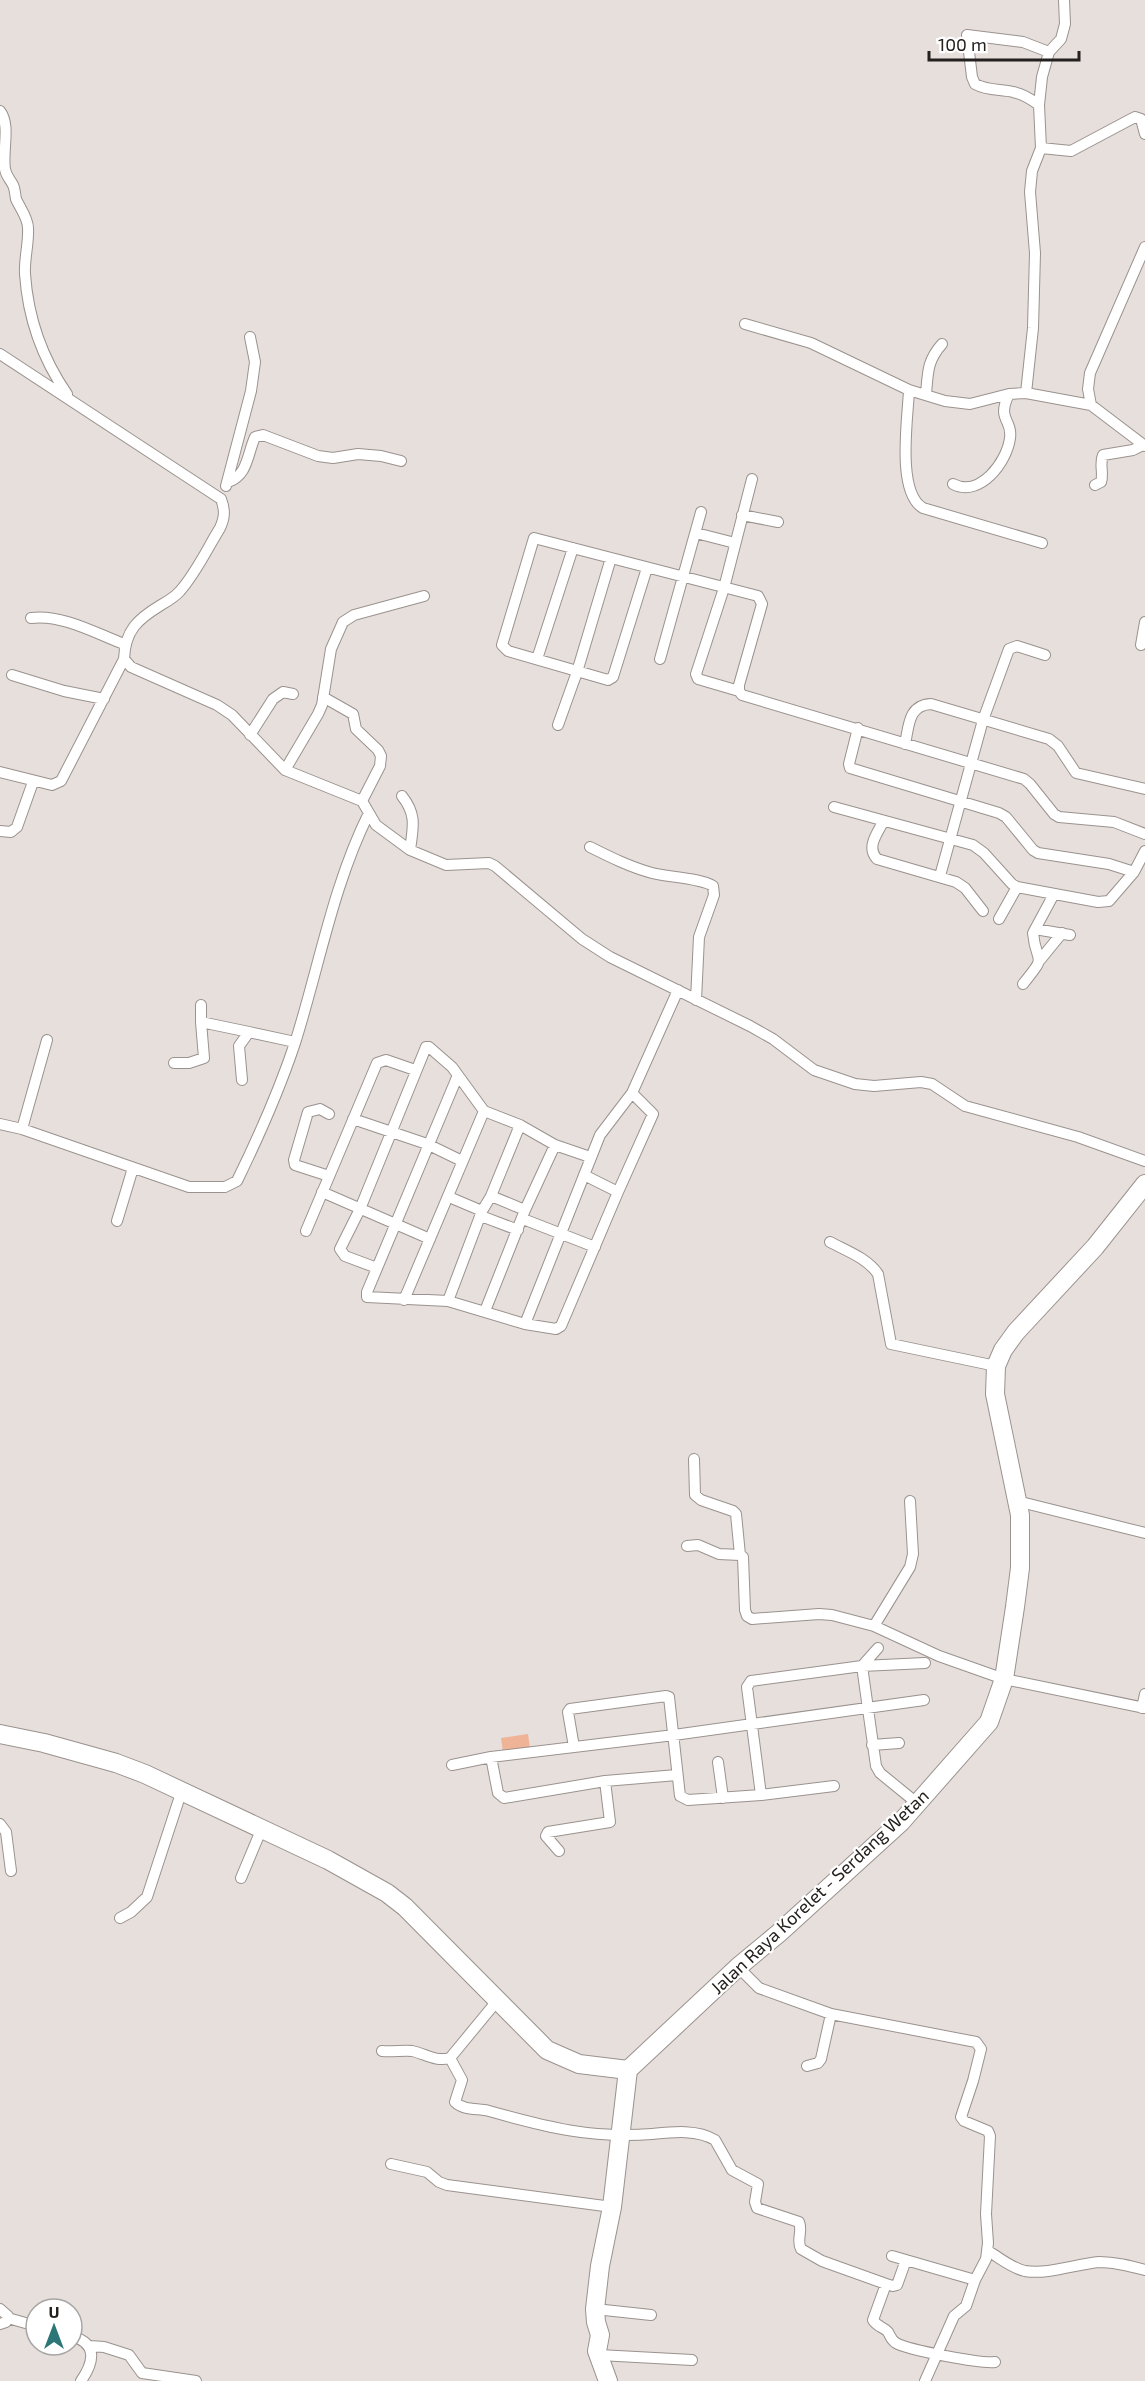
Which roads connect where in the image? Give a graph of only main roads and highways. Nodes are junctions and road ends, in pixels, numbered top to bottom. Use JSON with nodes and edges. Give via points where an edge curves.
{"nodes":[{"id":1,"x":1145,"y":1184,"type":"edge"},
{"id":2,"x":0,"y":1734,"type":"edge"},
{"id":3,"x":628,"y":2070,"type":"junction"},
{"id":4,"x":608,"y":2381,"type":"edge"}],
"edges":[{"from":1,"to":3,"type":"main road","name":"Jalan Raya Korelet - Serdang Wetan","via":[[1095,1247],[1016,1332],[996,1366],[995,1394],[1021,1535],[1004,1679],[989,1722],[918,1804]]},
{"from":2,"to":3,"type":"main road","via":[[116,1763],[328,1860],[397,1899],[547,2050],[579,2064]]},
{"from":3,"to":4,"type":"main road","via":[[595,2309],[599,2355]]}]}
